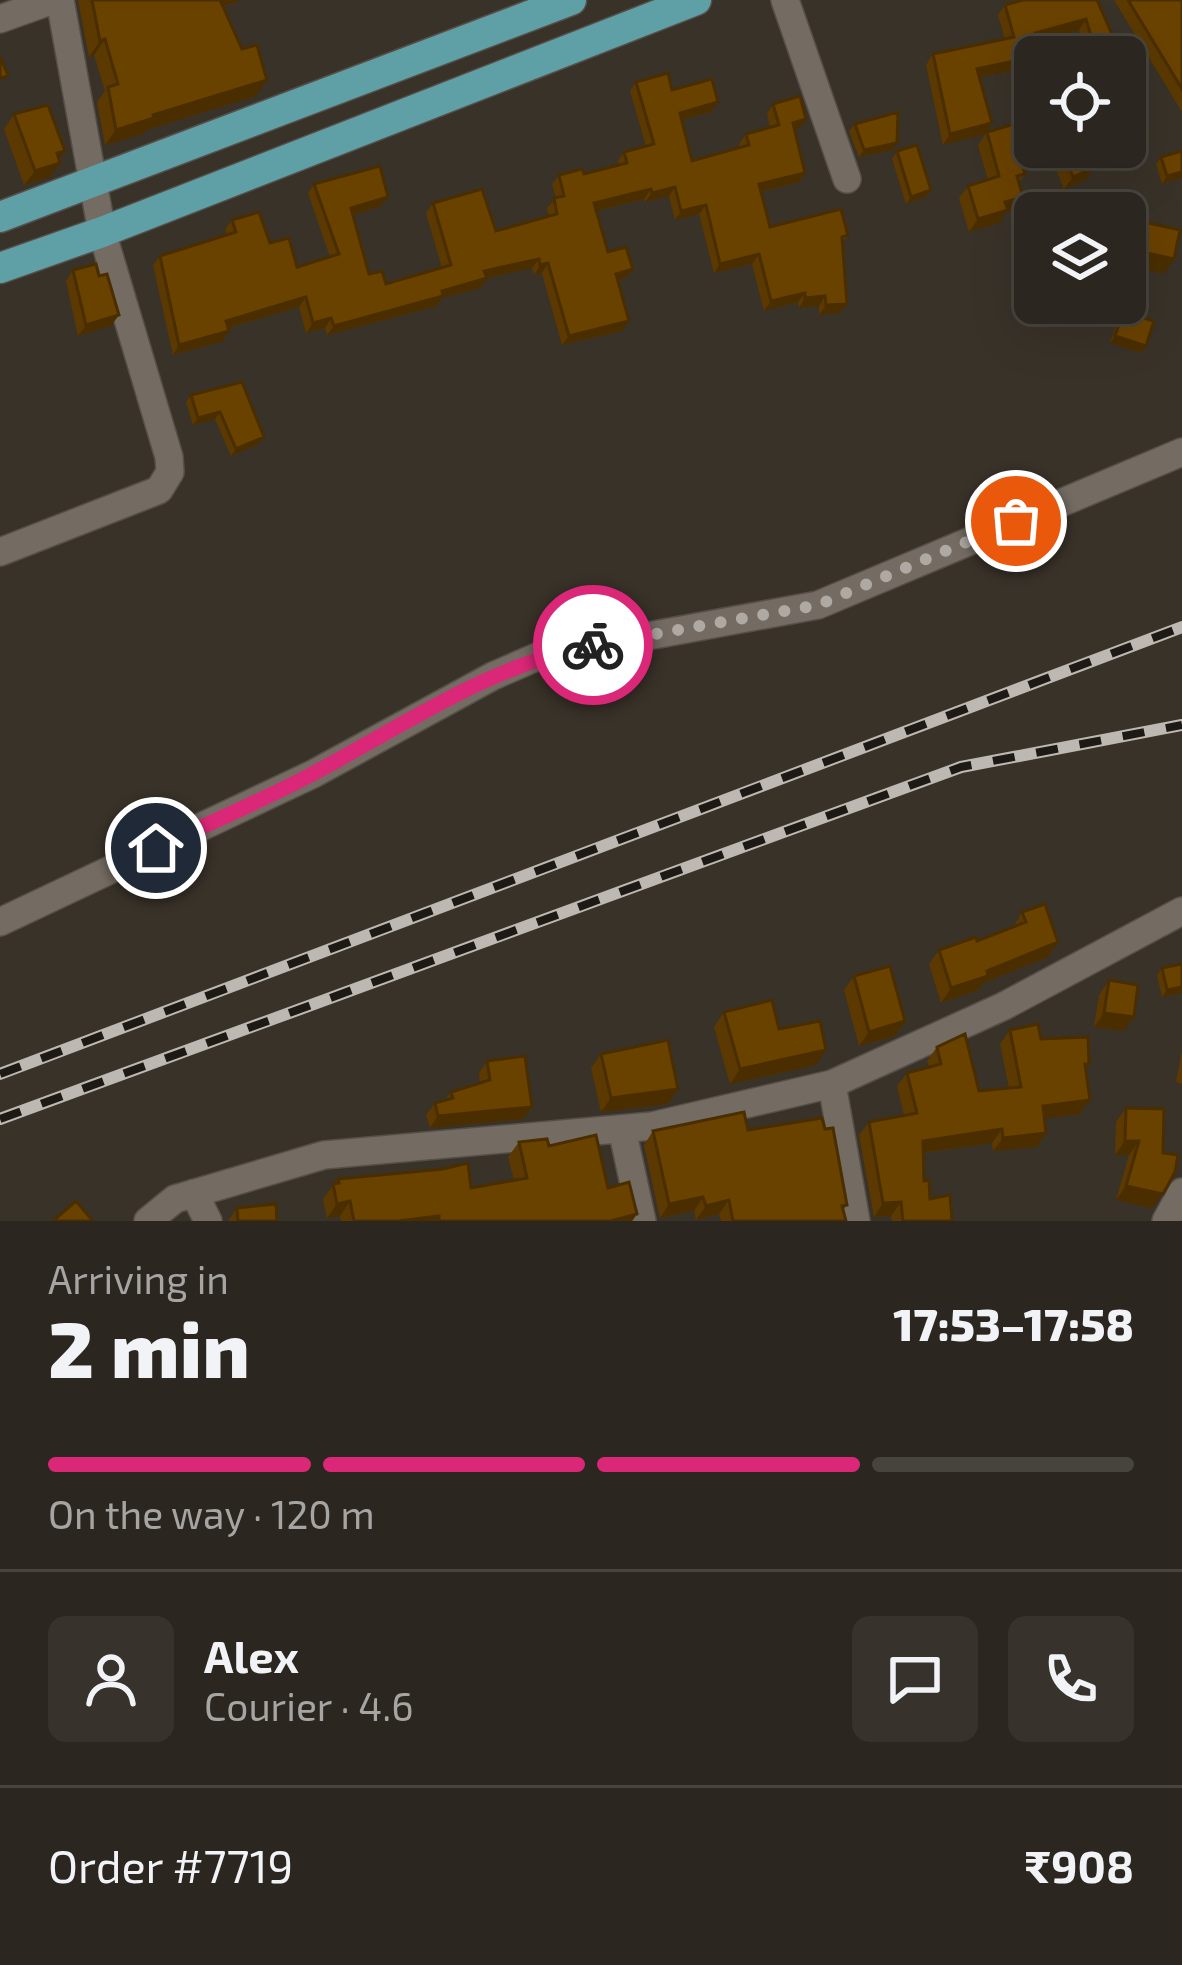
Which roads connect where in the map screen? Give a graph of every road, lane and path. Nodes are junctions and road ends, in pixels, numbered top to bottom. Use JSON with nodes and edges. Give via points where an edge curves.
{"nodes":[{"id":1,"x":57,"y":0,"type":"edge"},
{"id":2,"x":571,"y":0,"type":"edge"},
{"id":3,"x":696,"y":0,"type":"edge"},
{"id":4,"x":785,"y":0,"type":"edge"},
{"id":5,"x":0,"y":19,"type":"edge"},
{"id":6,"x":847,"y":179,"type":"dead end"},
{"id":7,"x":92,"y":182,"type":"junction"},
{"id":8,"x":0,"y":218,"type":"edge"},
{"id":9,"x":102,"y":232,"type":"junction"},
{"id":10,"x":0,"y":268,"type":"edge"},
{"id":11,"x":1182,"y":452,"type":"edge"},
{"id":12,"x":0,"y":552,"type":"edge"},
{"id":13,"x":1182,"y":911,"type":"edge"},
{"id":14,"x":0,"y":922,"type":"edge"},
{"id":15,"x":832,"y":1084,"type":"junction"},
{"id":16,"x":622,"y":1129,"type":"junction"},
{"id":17,"x":1182,"y":1192,"type":"edge"},
{"id":18,"x":194,"y":1193,"type":"junction"},
{"id":19,"x":148,"y":1221,"type":"edge"},
{"id":20,"x":208,"y":1221,"type":"edge"},
{"id":21,"x":642,"y":1221,"type":"edge"},
{"id":22,"x":856,"y":1221,"type":"edge"},
{"id":23,"x":1166,"y":1221,"type":"edge"}],
"edges":[{"from":1,"to":5,"type":"street"},
{"from":1,"to":7,"type":"street"},
{"from":2,"to":7,"type":"main road"},
{"from":3,"to":9,"type":"main road"},
{"from":4,"to":6,"type":"street"},
{"from":7,"to":8,"type":"main road"},
{"from":7,"to":9,"type":"street"},
{"from":9,"to":10,"type":"main road"},
{"from":9,"to":12,"type":"street","via":[[170,472],[159,490]]},
{"from":11,"to":14,"type":"street","via":[[818,605],[539,656]]},
{"from":13,"to":15,"type":"street","via":[[1004,1006]]},
{"from":15,"to":16,"type":"street"},
{"from":15,"to":22,"type":"street"},
{"from":16,"to":18,"type":"street","via":[[324,1155]]},
{"from":16,"to":21,"type":"street"},
{"from":17,"to":23,"type":"street"},
{"from":18,"to":19,"type":"street","via":[[164,1204]]},
{"from":18,"to":20,"type":"street"}]}
